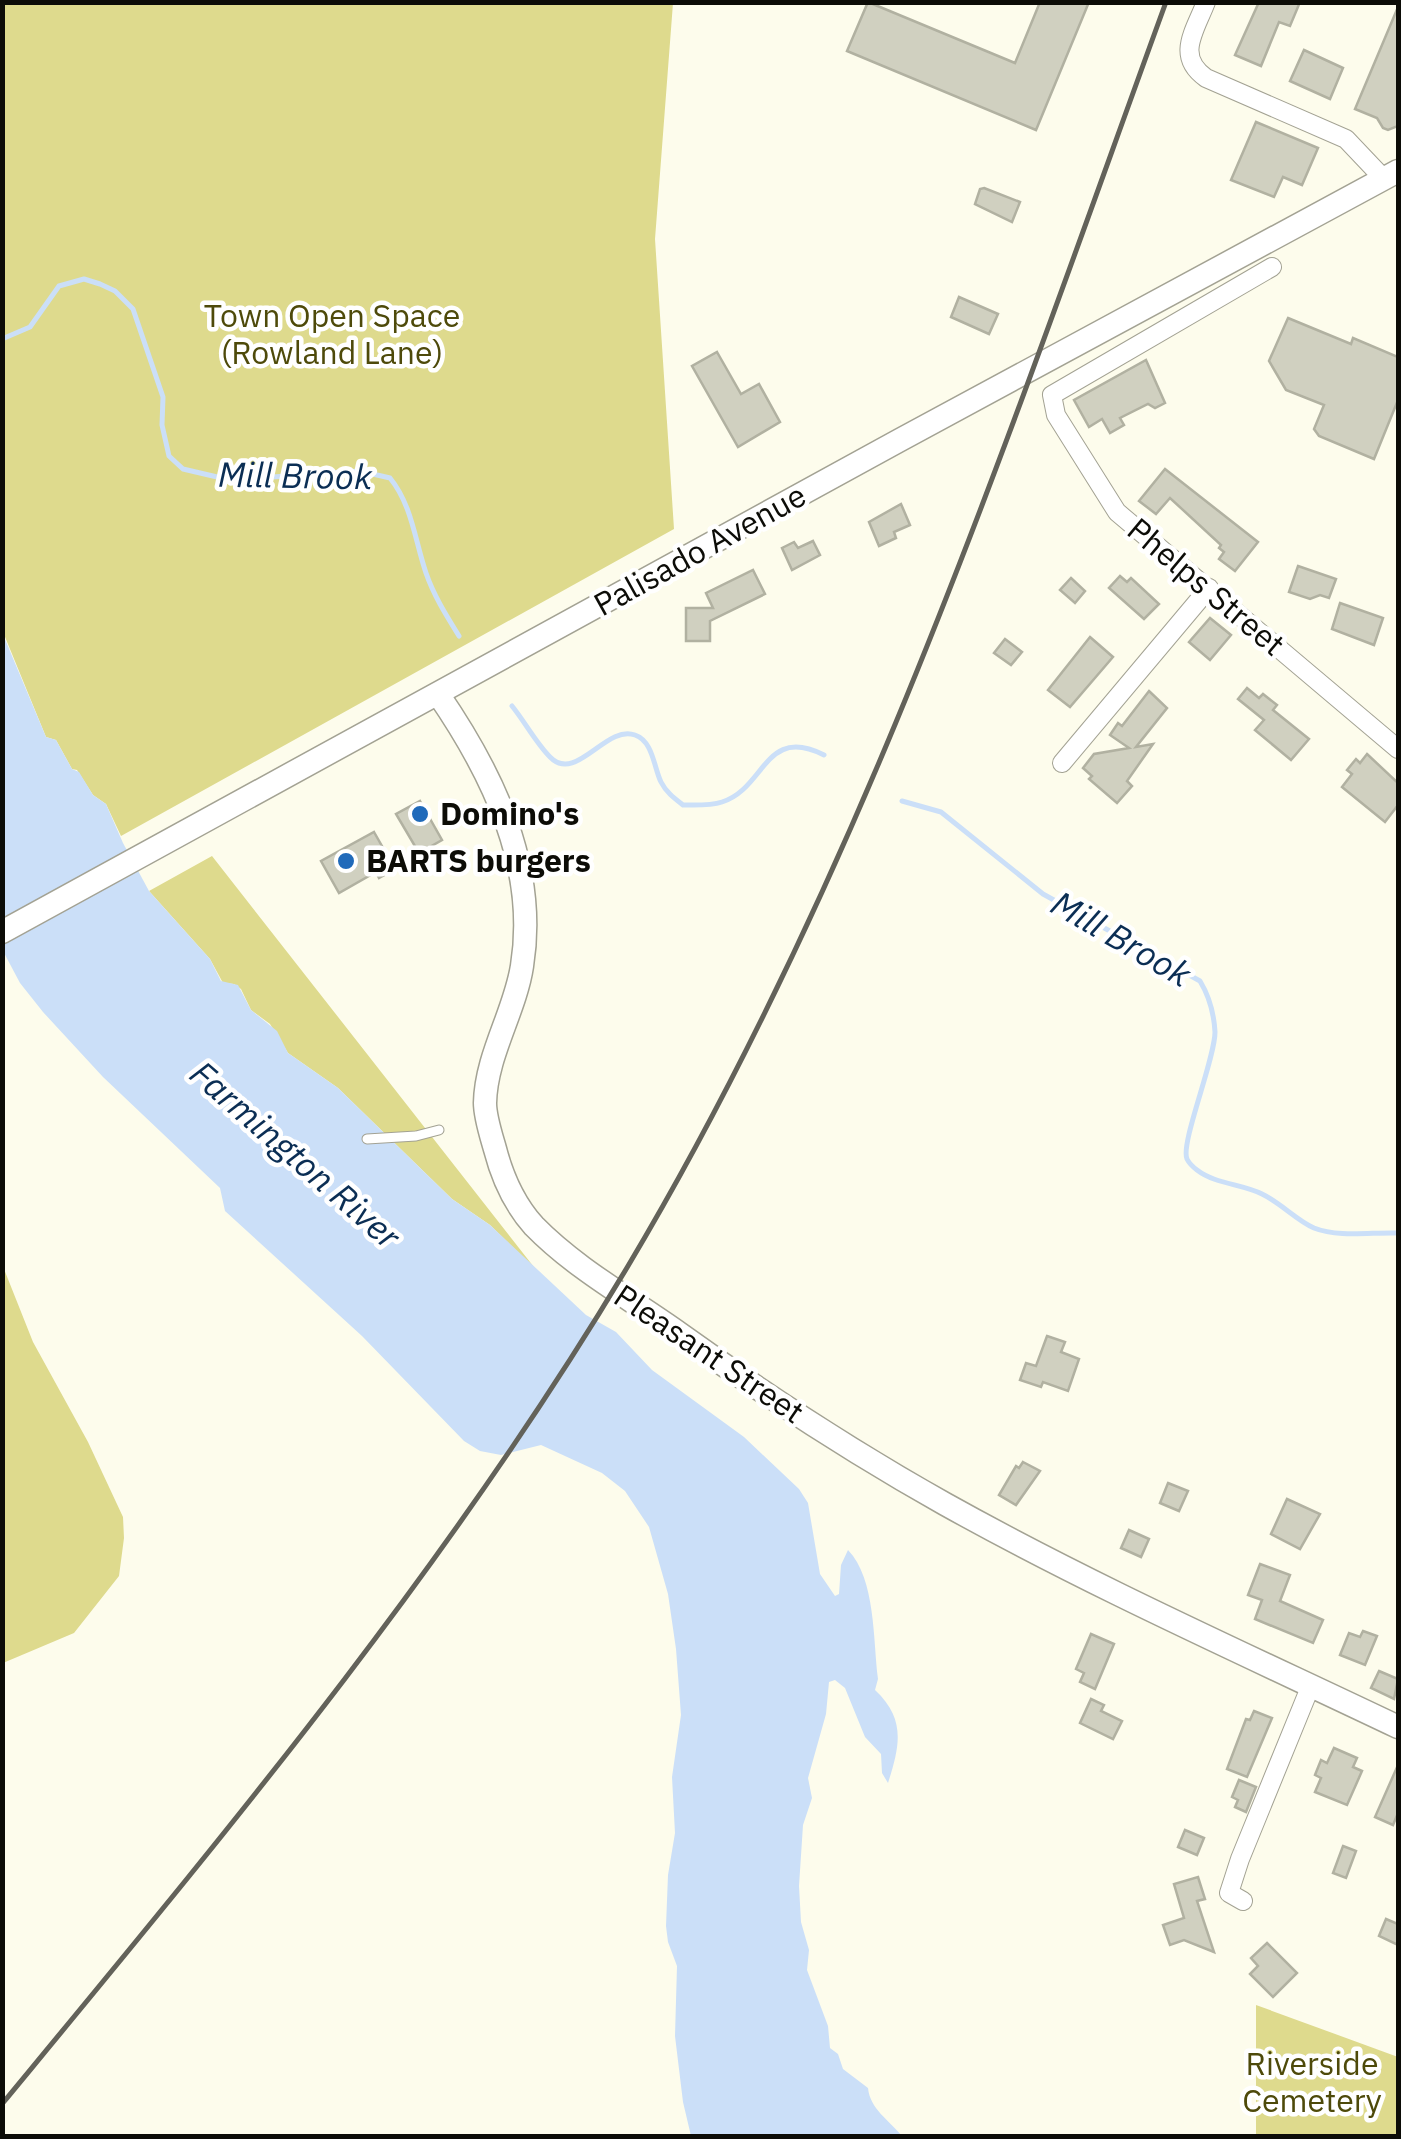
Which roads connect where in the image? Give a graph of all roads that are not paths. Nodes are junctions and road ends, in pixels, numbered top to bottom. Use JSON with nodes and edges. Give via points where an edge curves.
{"nodes":[{"id":1,"x":1206,"y":2,"type":"edge"},
{"id":2,"x":1391,"y":174,"type":"edge"},
{"id":3,"x":1272,"y":267,"type":"dead end"},
{"id":4,"x":1209,"y":588,"type":"junction"},
{"id":5,"x":438,"y":694,"type":"junction"},
{"id":6,"x":1398,"y":749,"type":"edge"},
{"id":7,"x":1062,"y":763,"type":"dead end"},
{"id":8,"x":2,"y":932,"type":"edge"},
{"id":9,"x":439,"y":1130,"type":"dead end"},
{"id":10,"x":367,"y":1139,"type":"dead end"},
{"id":11,"x":1311,"y":1685,"type":"junction"},
{"id":12,"x":1398,"y":1727,"type":"edge"},
{"id":13,"x":1242,"y":1901,"type":"dead end"}],
"edges":[{"from":1,"to":2,"type":"street","via":[[1189,47],[1196,70],[1346,139]]},
{"from":2,"to":5,"type":"main road","name":"Palisado Avenue"},
{"from":3,"to":4,"type":"street","name":"Phelps Street","via":[[1052,395],[1056,415],[1117,512]]},
{"from":4,"to":6,"type":"street","name":"Phelps Street"},
{"from":4,"to":7,"type":"street"},
{"from":5,"to":8,"type":"main road","name":"Palisado Avenue"},
{"from":5,"to":11,"type":"main road","name":"Pleasant Street","via":[[501,808],[524,888],[522,968],[485,1105],[508,1185],[535,1226],[587,1272],[916,1487]]},
{"from":9,"to":10,"type":"lane"},
{"from":11,"to":12,"type":"main road","name":"Pleasant Street"},
{"from":11,"to":13,"type":"street","via":[[1229,1893]]}]}
